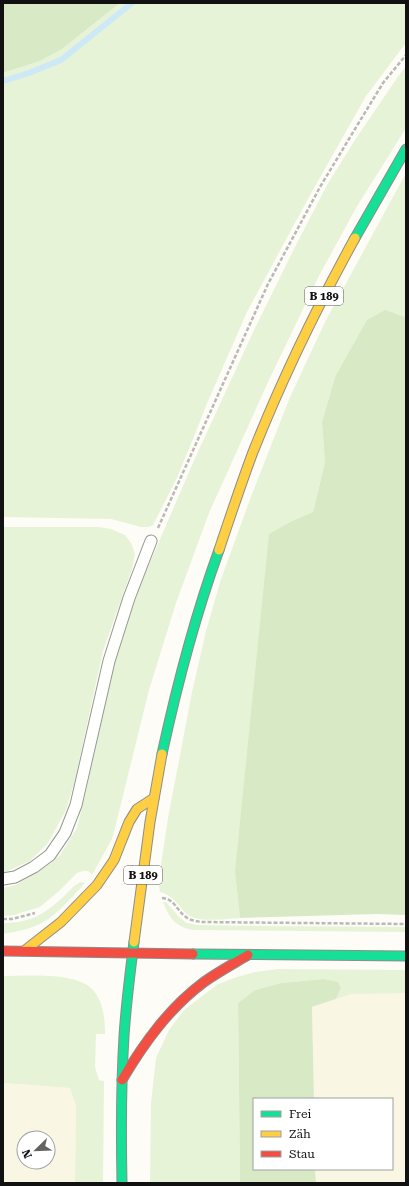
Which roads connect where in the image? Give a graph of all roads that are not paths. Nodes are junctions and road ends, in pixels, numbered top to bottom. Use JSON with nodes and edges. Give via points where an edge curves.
{"nodes":[{"id":1,"x":406,"y":149,"type":"edge"},
{"id":2,"x":151,"y":541,"type":"road end"},
{"id":3,"x":154,"y":798,"type":"junction"},
{"id":4,"x":3,"y":879,"type":"edge"},
{"id":5,"x":3,"y":951,"type":"edge"},
{"id":6,"x":24,"y":951,"type":"junction"},
{"id":7,"x":132,"y":954,"type":"junction"},
{"id":8,"x":248,"y":955,"type":"junction"},
{"id":9,"x":406,"y":956,"type":"edge"},
{"id":10,"x":122,"y":1080,"type":"junction"},
{"id":11,"x":122,"y":1183,"type":"edge"}],
"edges":[{"from":1,"to":3,"type":"main road","number":"B 189","via":[[314,314],[255,448],[200,608]]},
{"from":2,"to":4,"type":"lane","via":[[109,661],[76,805],[65,833],[50,855],[34,867],[15,877]]},
{"from":3,"to":6,"type":"main road","via":[[137,809],[114,860],[97,885],[61,922]]},
{"from":3,"to":7,"type":"main road","number":"B 189"},
{"from":5,"to":6,"type":"main road"},
{"from":6,"to":7,"type":"main road"},
{"from":7,"to":8,"type":"main road"},
{"from":7,"to":10,"type":"main road","number":"B 189"},
{"from":8,"to":9,"type":"main road"},
{"from":8,"to":10,"type":"main road","via":[[199,986],[175,1007],[141,1048]]},
{"from":10,"to":11,"type":"main road","number":"B 189"}]}
